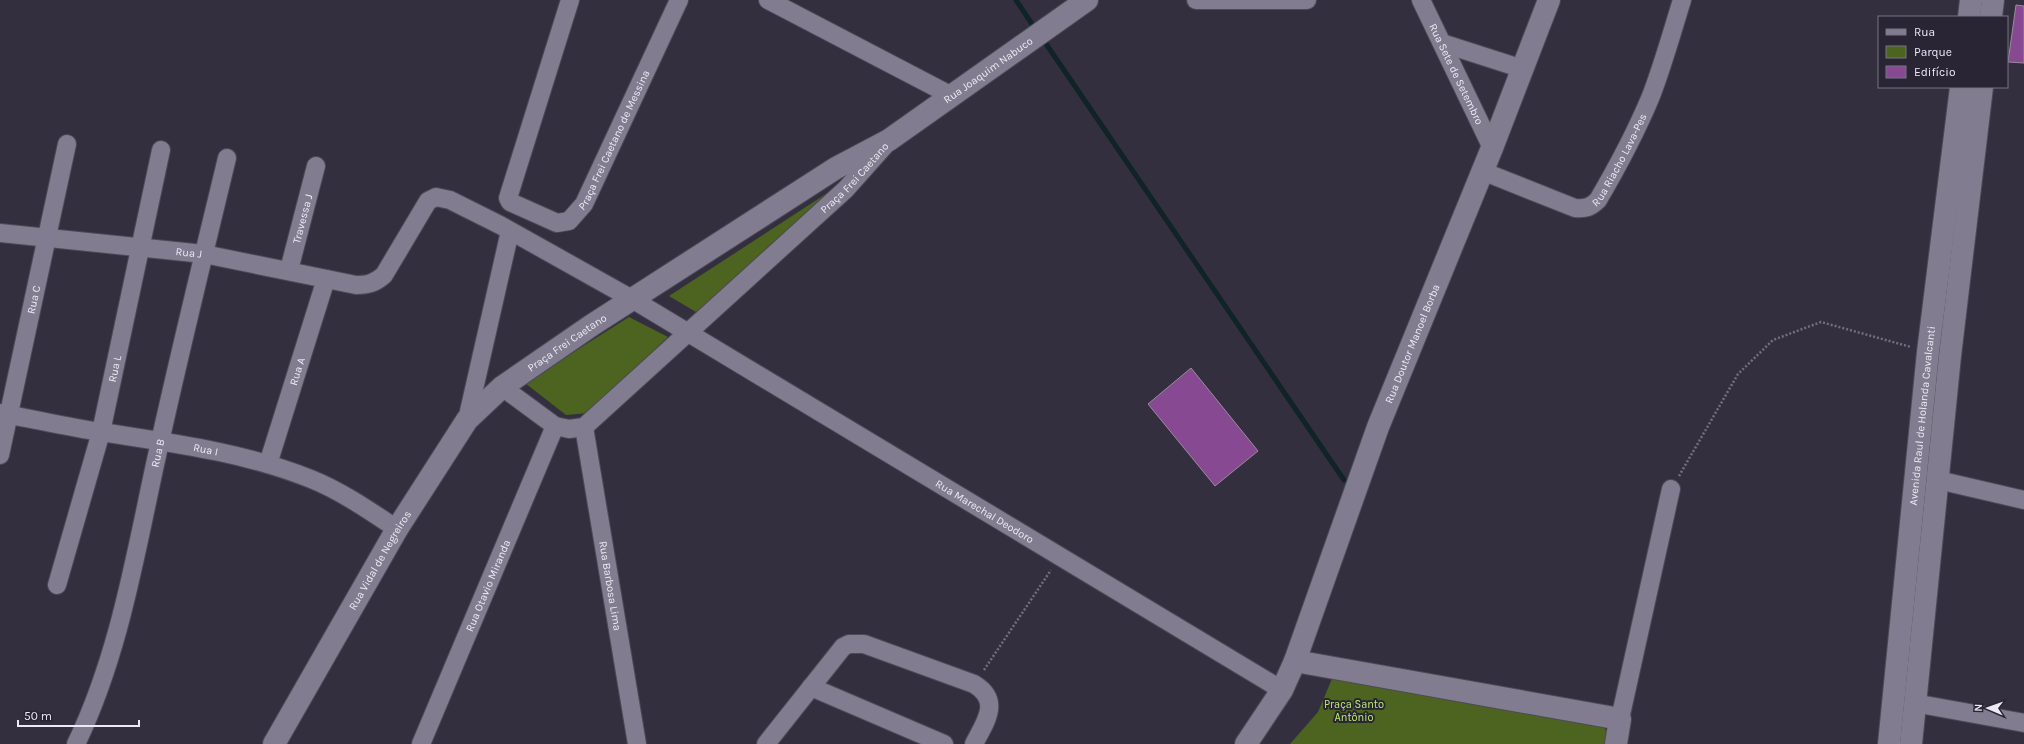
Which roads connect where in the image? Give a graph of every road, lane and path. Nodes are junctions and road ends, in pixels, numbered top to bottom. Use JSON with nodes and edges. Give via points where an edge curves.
{"nodes":[{"id":1,"x":570,"y":0,"type":"edge"},
{"id":2,"x":679,"y":0,"type":"edge"},
{"id":3,"x":768,"y":0,"type":"edge"},
{"id":4,"x":1087,"y":0,"type":"edge"},
{"id":5,"x":1196,"y":0,"type":"edge"},
{"id":6,"x":1308,"y":0,"type":"edge"},
{"id":7,"x":1421,"y":0,"type":"edge"},
{"id":8,"x":1549,"y":0,"type":"edge"},
{"id":9,"x":1682,"y":0,"type":"edge"},
{"id":10,"x":1971,"y":0,"type":"edge"},
{"id":11,"x":1993,"y":0,"type":"edge"},
{"id":12,"x":1969,"y":16,"type":"edge"},
{"id":13,"x":1991,"y":16,"type":"edge"},
{"id":14,"x":1442,"y":43,"type":"junction"},
{"id":15,"x":1523,"y":68,"type":"junction"},
{"id":16,"x":1961,"y":88,"type":"edge"},
{"id":17,"x":1982,"y":88,"type":"edge"},
{"id":18,"x":952,"y":96,"type":"junction"},
{"id":19,"x":889,"y":140,"type":"junction"},
{"id":20,"x":67,"y":144,"type":"dead end"},
{"id":21,"x":1492,"y":148,"type":"junction"},
{"id":22,"x":161,"y":150,"type":"dead end"},
{"id":23,"x":227,"y":158,"type":"dead end"},
{"id":24,"x":316,"y":166,"type":"dead end"},
{"id":25,"x":1482,"y":171,"type":"junction"},
{"id":26,"x":513,"y":204,"type":"junction"},
{"id":27,"x":505,"y":228,"type":"junction"},
{"id":28,"x":0,"y":233,"type":"edge"},
{"id":29,"x":47,"y":238,"type":"junction"},
{"id":30,"x":139,"y":247,"type":"junction"},
{"id":31,"x":204,"y":254,"type":"junction"},
{"id":32,"x":289,"y":270,"type":"junction"},
{"id":33,"x":326,"y":279,"type":"junction"},
{"id":34,"x":632,"y":299,"type":"junction"},
{"id":35,"x":687,"y":333,"type":"junction"},
{"id":36,"x":1928,"y":352,"type":"junction"},
{"id":37,"x":1950,"y":356,"type":"junction"},
{"id":38,"x":502,"y":387,"type":"junction"},
{"id":39,"x":4,"y":414,"type":"edge"},
{"id":40,"x":466,"y":420,"type":"junction"},
{"id":41,"x":555,"y":426,"type":"junction"},
{"id":42,"x":584,"y":427,"type":"junction"},
{"id":43,"x":101,"y":432,"type":"junction"},
{"id":44,"x":161,"y":440,"type":"junction"},
{"id":45,"x":0,"y":454,"type":"edge"},
{"id":46,"x":268,"y":464,"type":"junction"},
{"id":47,"x":1938,"y":480,"type":"junction"},
{"id":48,"x":1671,"y":489,"type":"joint"},
{"id":49,"x":2024,"y":500,"type":"edge"},
{"id":50,"x":397,"y":529,"type":"junction"},
{"id":51,"x":1060,"y":557,"type":"junction"},
{"id":52,"x":57,"y":585,"type":"dead end"},
{"id":53,"x":1296,"y":661,"type":"junction"},
{"id":54,"x":974,"y":684,"type":"junction"},
{"id":55,"x":811,"y":687,"type":"junction"},
{"id":56,"x":1282,"y":690,"type":"junction"},
{"id":57,"x":1914,"y":703,"type":"junction"},
{"id":58,"x":1620,"y":719,"type":"junction"},
{"id":59,"x":2024,"y":724,"type":"edge"},
{"id":60,"x":76,"y":744,"type":"edge"},
{"id":61,"x":274,"y":744,"type":"edge"},
{"id":62,"x":421,"y":744,"type":"edge"},
{"id":63,"x":637,"y":744,"type":"edge"},
{"id":64,"x":766,"y":744,"type":"edge"},
{"id":65,"x":944,"y":744,"type":"edge"},
{"id":66,"x":974,"y":744,"type":"edge"},
{"id":67,"x":1246,"y":744,"type":"edge"},
{"id":68,"x":1616,"y":744,"type":"edge"},
{"id":69,"x":1889,"y":744,"type":"edge"},
{"id":70,"x":1911,"y":744,"type":"edge"}],
"edges":[{"from":1,"to":26,"type":"street","via":[[508,194],[508,200]]},
{"from":2,"to":26,"type":"street","name":"Praça Frei Caetano de Messina","via":[[584,204],[574,217],[569,221],[557,223]]},
{"from":3,"to":18,"type":"street"},
{"from":4,"to":18,"type":"street","name":"Rua Joaquim Nabuco"},
{"from":5,"to":6,"type":"street"},
{"from":7,"to":14,"type":"street","name":"Rua Sete de Setembro"},
{"from":8,"to":15,"type":"street","name":"Rua Doutor Manoel Borba"},
{"from":9,"to":25,"type":"street","name":"Rua Riacho Lava-Pes","via":[[1651,96],[1626,151],[1592,206],[1585,209],[1575,208]]},
{"from":10,"to":12,"type":"street"},
{"from":11,"to":13,"type":"street"},
{"from":14,"to":15,"type":"street"},
{"from":14,"to":21,"type":"street","name":"Rua Sete de Setembro"},
{"from":15,"to":21,"type":"street","name":"Rua Doutor Manoel Borba"},
{"from":16,"to":36,"type":"street","name":"Avenida Raul de Holanda Cavalcanti"},
{"from":17,"to":37,"type":"street","name":"Avenida Raul de Holanda Cavalcanti"},
{"from":18,"to":19,"type":"street","name":"Rua Joaquim Nabuco"},
{"from":19,"to":34,"type":"street","name":"Praça Frei Caetano","via":[[836,168]]},
{"from":19,"to":35,"type":"street","name":"Praça Frei Caetano","via":[[846,189]]},
{"from":20,"to":29,"type":"street","name":"Rua C"},
{"from":21,"to":25,"type":"street","name":"Rua Doutor Manoel Borba"},
{"from":22,"to":30,"type":"street","name":"Rua L"},
{"from":23,"to":31,"type":"street","name":"Rua B"},
{"from":24,"to":32,"type":"street","name":"Travessa J"},
{"from":25,"to":53,"type":"street","name":"Rua Doutor Manoel Borba","via":[[1378,427]]},
{"from":26,"to":27,"type":"street"},
{"from":27,"to":33,"type":"street","name":"Rua J","via":[[450,200],[432,198],[423,208],[384,275],[376,282],[356,284]]},
{"from":27,"to":34,"type":"street"},
{"from":27,"to":40,"type":"street"},
{"from":28,"to":29,"type":"street","name":"Rua J"},
{"from":29,"to":30,"type":"street","name":"Rua J"},
{"from":29,"to":39,"type":"street","name":"Rua C"},
{"from":30,"to":31,"type":"street","name":"Rua J"},
{"from":30,"to":43,"type":"street","name":"Rua L"},
{"from":31,"to":32,"type":"street","name":"Rua J"},
{"from":31,"to":44,"type":"street","name":"Rua B"},
{"from":32,"to":33,"type":"street","name":"Rua J"},
{"from":33,"to":46,"type":"street","name":"Rua A"},
{"from":34,"to":35,"type":"street"},
{"from":34,"to":38,"type":"street","name":"Praça Frei Caetano"},
{"from":35,"to":42,"type":"street","name":"Praça Frei Caetano"},
{"from":35,"to":51,"type":"street","name":"Rua Marechal Deodoro"},
{"from":36,"to":37,"type":"street"},
{"from":36,"to":48,"type":"path","via":[[1821,322],[1773,340],[1738,374]]},
{"from":36,"to":69,"type":"street","name":"Avenida Raul de Holanda Cavalcanti"},
{"from":37,"to":47,"type":"street","name":"Avenida Raul de Holanda Cavalcanti"},
{"from":38,"to":40,"type":"street","name":"Rua Vidal de Negreiros"},
{"from":38,"to":41,"type":"street"},
{"from":39,"to":43,"type":"street","name":"Rua I"},
{"from":39,"to":45,"type":"street","name":"Rua C"},
{"from":40,"to":50,"type":"street","name":"Rua Vidal de Negreiros"},
{"from":41,"to":42,"type":"street","via":[[569,429]]},
{"from":41,"to":62,"type":"street","name":"Rua Otavio Miranda"},
{"from":42,"to":63,"type":"street","name":"Rua Barbosa Lima"},
{"from":43,"to":44,"type":"street","name":"Rua I"},
{"from":43,"to":52,"type":"street","name":"Rua L"},
{"from":44,"to":46,"type":"street","name":"Rua I"},
{"from":44,"to":60,"type":"street","name":"Rua B","via":[[122,616],[93,709]]},
{"from":46,"to":50,"type":"street","name":"Rua I","via":[[312,479]]},
{"from":47,"to":49,"type":"street"},
{"from":47,"to":57,"type":"street","name":"Avenida Raul de Holanda Cavalcanti"},
{"from":48,"to":58,"type":"street"},
{"from":50,"to":61,"type":"street","name":"Rua Vidal de Negreiros"},
{"from":51,"to":54,"type":"path"},
{"from":51,"to":56,"type":"street","name":"Rua Marechal Deodoro"},
{"from":53,"to":56,"type":"street","name":"Rua Doutor Manoel Borba"},
{"from":53,"to":58,"type":"street"},
{"from":54,"to":55,"type":"street","via":[[857,643],[843,647]]},
{"from":54,"to":66,"type":"street","via":[[988,695],[990,705],[987,718]]},
{"from":55,"to":64,"type":"street"},
{"from":55,"to":65,"type":"street"},
{"from":56,"to":67,"type":"street","name":"Rua Doutor Manoel Borba"},
{"from":57,"to":59,"type":"street"},
{"from":57,"to":70,"type":"street","name":"Avenida Raul de Holanda Cavalcanti"},
{"from":58,"to":68,"type":"street"}]}
